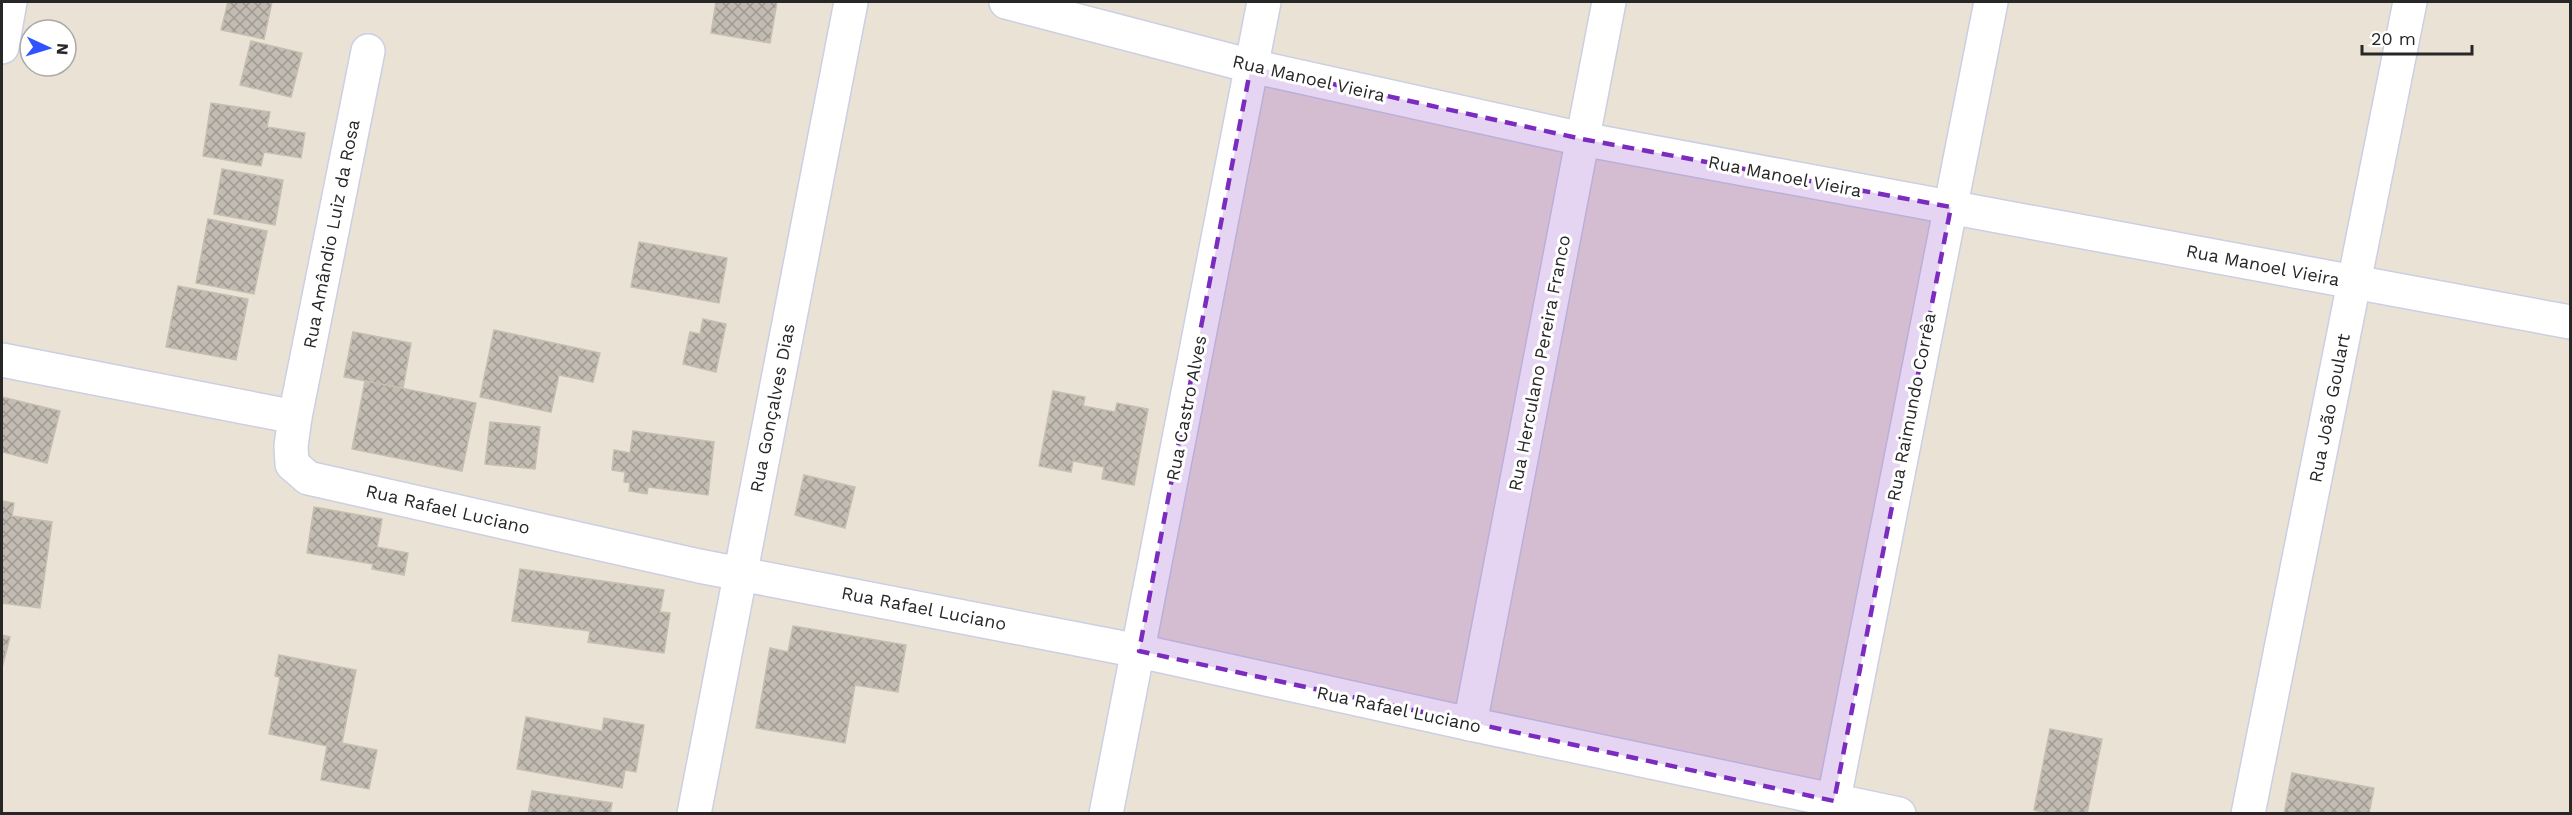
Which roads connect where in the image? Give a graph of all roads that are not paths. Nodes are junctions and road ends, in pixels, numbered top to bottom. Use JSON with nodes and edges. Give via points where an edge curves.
{"nodes":[{"id":1,"x":10,"y":2,"type":"edge"},
{"id":2,"x":850,"y":2,"type":"edge"},
{"id":3,"x":1006,"y":2,"type":"edge"},
{"id":4,"x":1264,"y":2,"type":"edge"},
{"id":5,"x":1608,"y":2,"type":"edge"},
{"id":6,"x":1991,"y":2,"type":"edge"},
{"id":7,"x":2410,"y":2,"type":"edge"},
{"id":8,"x":2,"y":47,"type":"edge"},
{"id":9,"x":368,"y":51,"type":"dead end"},
{"id":10,"x":1251,"y":66,"type":"junction"},
{"id":11,"x":1582,"y":138,"type":"junction"},
{"id":12,"x":1951,"y":207,"type":"junction"},
{"id":13,"x":2354,"y":282,"type":"junction"},
{"id":14,"x":2571,"y":322,"type":"edge"},
{"id":15,"x":2,"y":360,"type":"edge"},
{"id":16,"x":295,"y":417,"type":"junction"},
{"id":17,"x":741,"y":572,"type":"junction"},
{"id":18,"x":1139,"y":651,"type":"junction"},
{"id":19,"x":1470,"y":724,"type":"junction"},
{"id":20,"x":1833,"y":807,"type":"edge"},
{"id":21,"x":694,"y":813,"type":"edge"},
{"id":22,"x":1106,"y":813,"type":"edge"},
{"id":23,"x":1899,"y":813,"type":"edge"},
{"id":24,"x":2248,"y":813,"type":"edge"}],
"edges":[{"from":1,"to":8,"type":"street"},
{"from":2,"to":17,"type":"street","name":"Rua Gonçalves Dias"},
{"from":3,"to":10,"type":"street","name":"Rua Manoel Vieira"},
{"from":4,"to":10,"type":"street","name":"Rua Castro Alves"},
{"from":5,"to":11,"type":"street","name":"Rua Herculano Pereira Franco"},
{"from":6,"to":12,"type":"street","name":"Rua Raimundo Corrêa"},
{"from":7,"to":13,"type":"street","name":"Rua João Goulart"},
{"from":9,"to":16,"type":"street","name":"Rua Amândio Luiz da Rosa"},
{"from":10,"to":11,"type":"street","name":"Rua Manoel Vieira"},
{"from":10,"to":18,"type":"street","name":"Rua Castro Alves"},
{"from":11,"to":12,"type":"street","name":"Rua Manoel Vieira"},
{"from":11,"to":19,"type":"street","name":"Rua Herculano Pereira Franco"},
{"from":12,"to":13,"type":"street","name":"Rua Manoel Vieira"},
{"from":12,"to":20,"type":"street","name":"Rua Raimundo Corrêa"},
{"from":13,"to":14,"type":"street","name":"Rua Manoel Vieira"},
{"from":13,"to":24,"type":"street","name":"Rua João Goulart"},
{"from":15,"to":16,"type":"street"},
{"from":16,"to":17,"type":"street","name":"Rua Rafael Luciano","via":[[292,464],[308,478],[699,566]]},
{"from":17,"to":18,"type":"street","name":"Rua Rafael Luciano"},
{"from":17,"to":21,"type":"street","name":"Rua Gonçalves Dias"},
{"from":18,"to":19,"type":"street","name":"Rua Rafael Luciano"},
{"from":18,"to":22,"type":"street","name":"Rua Castro Alves"},
{"from":19,"to":20,"type":"street","name":"Rua Rafael Luciano"},
{"from":20,"to":23,"type":"street","name":"Rua Rafael Luciano"}]}
